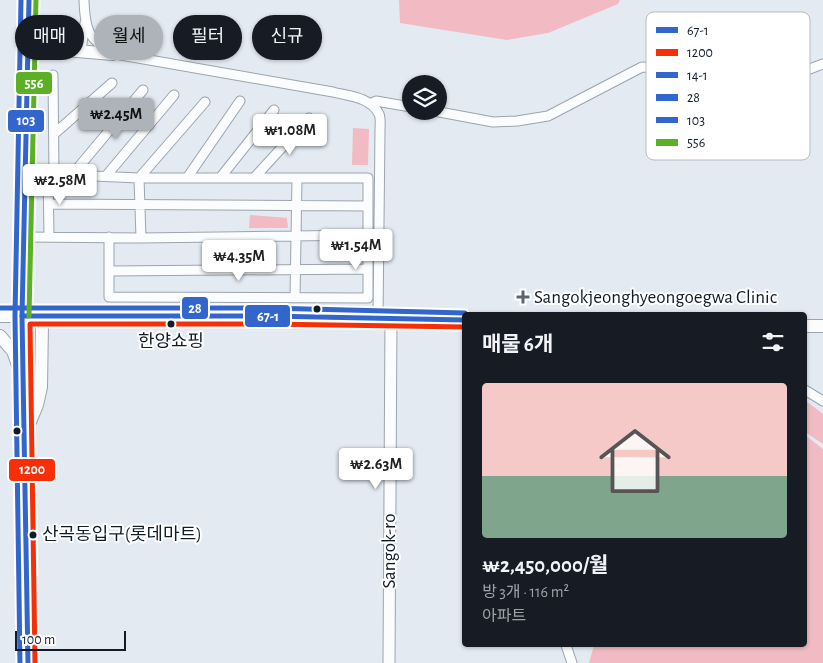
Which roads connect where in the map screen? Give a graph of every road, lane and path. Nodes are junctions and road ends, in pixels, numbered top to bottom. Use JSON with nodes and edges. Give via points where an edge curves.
{"nodes":[{"id":1,"x":29,"y":0,"type":"edge"},
{"id":2,"x":84,"y":0,"type":"edge"},
{"id":3,"x":29,"y":15,"type":"edge"},
{"id":4,"x":84,"y":15,"type":"edge"},
{"id":5,"x":84,"y":23,"type":"edge"},
{"id":6,"x":94,"y":40,"type":"edge"},
{"id":7,"x":28,"y":60,"type":"edge"},
{"id":8,"x":146,"y":60,"type":"edge"},
{"id":9,"x":823,"y":64,"type":"edge"},
{"id":10,"x":646,"y":67,"type":"edge"},
{"id":11,"x":810,"y":69,"type":"edge"},
{"id":12,"x":53,"y":75,"type":"dead end"},
{"id":13,"x":112,"y":83,"type":"dead end"},
{"id":14,"x":143,"y":90,"type":"dead end"},
{"id":15,"x":174,"y":95,"type":"dead end"},
{"id":16,"x":240,"y":101,"type":"dead end"},
{"id":17,"x":205,"y":102,"type":"dead end"},
{"id":18,"x":370,"y":104,"type":"junction"},
{"id":19,"x":402,"y":106,"type":"edge"},
{"id":20,"x":274,"y":110,"type":"dead end"},
{"id":21,"x":447,"y":113,"type":"edge"},
{"id":22,"x":309,"y":118,"type":"dead end"},
{"id":23,"x":54,"y":134,"type":"junction"},
{"id":24,"x":25,"y":174,"type":"junction"},
{"id":25,"x":51,"y":174,"type":"junction"},
{"id":26,"x":72,"y":175,"type":"junction"},
{"id":27,"x":106,"y":176,"type":"junction"},
{"id":28,"x":138,"y":178,"type":"junction"},
{"id":29,"x":187,"y":178,"type":"junction"},
{"id":30,"x":220,"y":178,"type":"junction"},
{"id":31,"x":254,"y":178,"type":"junction"},
{"id":32,"x":297,"y":178,"type":"junction"},
{"id":33,"x":48,"y":204,"type":"junction"},
{"id":34,"x":140,"y":204,"type":"junction"},
{"id":35,"x":296,"y":206,"type":"junction"},
{"id":36,"x":368,"y":206,"type":"junction"},
{"id":37,"x":295,"y":236,"type":"junction"},
{"id":38,"x":368,"y":236,"type":"junction"},
{"id":39,"x":24,"y":237,"type":"junction"},
{"id":40,"x":49,"y":237,"type":"junction"},
{"id":41,"x":109,"y":238,"type":"junction"},
{"id":42,"x":141,"y":238,"type":"junction"},
{"id":43,"x":368,"y":269,"type":"junction"},
{"id":44,"x":296,"y":270,"type":"junction"},
{"id":45,"x":109,"y":271,"type":"junction"},
{"id":46,"x":295,"y":298,"type":"junction"},
{"id":47,"x":0,"y":316,"type":"edge"},
{"id":48,"x":22,"y":316,"type":"junction"},
{"id":49,"x":54,"y":316,"type":"junction"},
{"id":50,"x":385,"y":318,"type":"junction"},
{"id":51,"x":462,"y":320,"type":"edge"},
{"id":52,"x":807,"y":326,"type":"edge"},
{"id":53,"x":823,"y":326,"type":"edge"},
{"id":54,"x":0,"y":336,"type":"edge"},
{"id":55,"x":23,"y":380,"type":"junction"},
{"id":56,"x":807,"y":391,"type":"edge"},
{"id":57,"x":823,"y":401,"type":"edge"},
{"id":58,"x":25,"y":432,"type":"junction"},
{"id":59,"x":567,"y":647,"type":"edge"},
{"id":60,"x":28,"y":663,"type":"edge"},
{"id":61,"x":389,"y":663,"type":"edge"},
{"id":62,"x":572,"y":663,"type":"edge"}],
"edges":[{"from":1,"to":3,"type":"main road"},
{"from":2,"to":4,"type":"street"},
{"from":5,"to":6,"type":"street"},
{"from":7,"to":24,"type":"main road"},
{"from":8,"to":18,"type":"street","via":[[358,98]]},
{"from":9,"to":11,"type":"street"},
{"from":10,"to":21,"type":"street","via":[[548,116],[517,122],[493,122]]},
{"from":12,"to":23,"type":"street"},
{"from":13,"to":23,"type":"street"},
{"from":14,"to":26,"type":"street"},
{"from":15,"to":27,"type":"street"},
{"from":16,"to":29,"type":"street"},
{"from":17,"to":28,"type":"street"},
{"from":18,"to":19,"type":"street"},
{"from":18,"to":50,"type":"street","via":[[379,114]]},
{"from":20,"to":30,"type":"street"},
{"from":22,"to":31,"type":"street"},
{"from":23,"to":25,"type":"street"},
{"from":24,"to":25,"type":"street"},
{"from":24,"to":39,"type":"main road"},
{"from":25,"to":26,"type":"street"},
{"from":25,"to":33,"type":"street"},
{"from":26,"to":27,"type":"street"},
{"from":27,"to":28,"type":"street"},
{"from":28,"to":29,"type":"street"},
{"from":28,"to":34,"type":"street"},
{"from":29,"to":30,"type":"street"},
{"from":30,"to":31,"type":"street"},
{"from":31,"to":32,"type":"street"},
{"from":32,"to":35,"type":"street"},
{"from":32,"to":36,"type":"street","via":[[368,178]]},
{"from":33,"to":34,"type":"street"},
{"from":33,"to":40,"type":"street"},
{"from":34,"to":35,"type":"street"},
{"from":34,"to":42,"type":"street"},
{"from":35,"to":36,"type":"street"},
{"from":35,"to":37,"type":"street"},
{"from":36,"to":38,"type":"street"},
{"from":37,"to":38,"type":"street"},
{"from":37,"to":42,"type":"street"},
{"from":37,"to":44,"type":"street"},
{"from":38,"to":43,"type":"street"},
{"from":39,"to":40,"type":"street"},
{"from":39,"to":48,"type":"main road"},
{"from":40,"to":41,"type":"street"},
{"from":41,"to":42,"type":"street"},
{"from":41,"to":45,"type":"street"},
{"from":43,"to":44,"type":"street"},
{"from":43,"to":46,"type":"street","via":[[368,298]]},
{"from":44,"to":45,"type":"street"},
{"from":44,"to":46,"type":"street"},
{"from":45,"to":46,"type":"street","via":[[109,298]]},
{"from":47,"to":48,"type":"main road"},
{"from":48,"to":49,"type":"main road"},
{"from":48,"to":55,"type":"main road"},
{"from":49,"to":50,"type":"main road"},
{"from":49,"to":58,"type":"main road","via":[[42,323],[41,387]]},
{"from":50,"to":51,"type":"main road"},
{"from":50,"to":61,"type":"street","name":"Sangok-ro"},
{"from":52,"to":53,"type":"main road"},
{"from":54,"to":55,"type":"main road","via":[[13,351]]},
{"from":55,"to":58,"type":"main road"},
{"from":56,"to":57,"type":"street"},
{"from":58,"to":60,"type":"main road"},
{"from":59,"to":62,"type":"street"}]}
